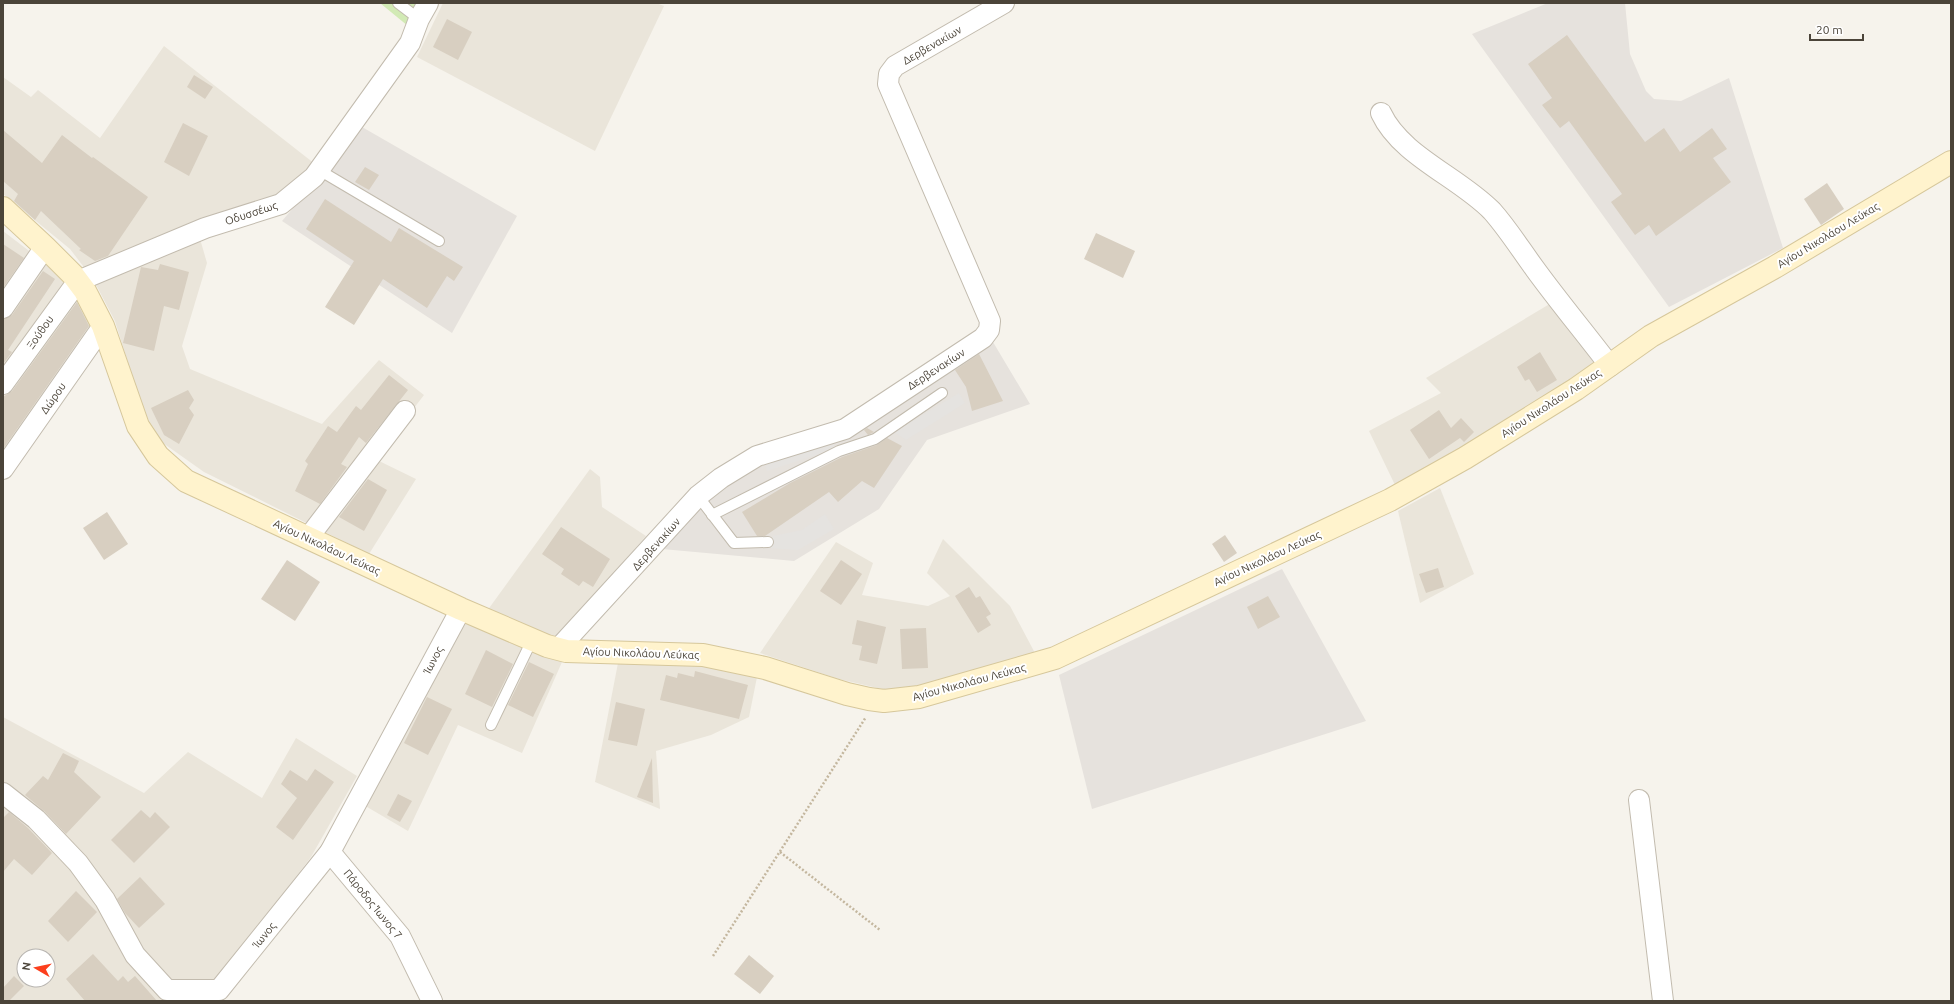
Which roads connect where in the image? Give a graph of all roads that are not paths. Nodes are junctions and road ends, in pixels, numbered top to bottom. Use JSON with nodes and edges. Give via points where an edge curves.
{"nodes":[{"id":1,"x":398,"y":3,"type":"edge"},
{"id":2,"x":1004,"y":3,"type":"edge"},
{"id":3,"x":424,"y":11,"type":"edge"},
{"id":4,"x":1382,"y":113,"type":"dead end"},
{"id":5,"x":1951,"y":162,"type":"edge"},
{"id":6,"x":319,"y":170,"type":"junction"},
{"id":7,"x":3,"y":208,"type":"edge"},
{"id":8,"x":439,"y":241,"type":"dead end"},
{"id":9,"x":45,"y":247,"type":"junction"},
{"id":10,"x":78,"y":281,"type":"junction"},
{"id":11,"x":3,"y":308,"type":"edge"},
{"id":12,"x":103,"y":326,"type":"junction"},
{"id":13,"x":1610,"y":366,"type":"junction"},
{"id":14,"x":3,"y":384,"type":"edge"},
{"id":15,"x":942,"y":393,"type":"dead end"},
{"id":16,"x":405,"y":411,"type":"dead end"},
{"id":17,"x":3,"y":469,"type":"edge"},
{"id":18,"x":698,"y":496,"type":"junction"},
{"id":19,"x":712,"y":515,"type":"junction"},
{"id":20,"x":308,"y":538,"type":"junction"},
{"id":21,"x":768,"y":542,"type":"dead end"},
{"id":22,"x":461,"y":609,"type":"junction"},
{"id":23,"x":532,"y":640,"type":"junction"},
{"id":24,"x":558,"y":649,"type":"junction"},
{"id":25,"x":491,"y":725,"type":"dead end"},
{"id":26,"x":3,"y":793,"type":"edge"},
{"id":27,"x":1639,"y":800,"type":"dead end"},
{"id":28,"x":330,"y":852,"type":"junction"},
{"id":29,"x":160,"y":995,"type":"edge"},
{"id":30,"x":220,"y":996,"type":"edge"},
{"id":31,"x":432,"y":1001,"type":"edge"},
{"id":32,"x":1663,"y":1001,"type":"edge"}],
"edges":[{"from":1,"to":3,"type":"lane"},
{"from":2,"to":18,"type":"street","name":"Δερβενακίων","via":[[895,66],[889,74],[888,84],[987,312],[989,330],[974,345],[845,428],[757,456]]},
{"from":3,"to":6,"type":"street","name":"Οδυσσέως","via":[[410,43]]},
{"from":4,"to":13,"type":"street","via":[[1387,126],[1397,136],[1464,186],[1492,211]]},
{"from":5,"to":13,"type":"main road","name":"Αγίου Νικολάου Λεύκας","via":[[1774,267],[1651,336]]},
{"from":6,"to":8,"type":"lane"},
{"from":6,"to":10,"type":"street","name":"Οδυσσέως","via":[[282,204],[205,228]]},
{"from":7,"to":9,"type":"main road","name":"Αγίου Νικολάου Λεύκας"},
{"from":9,"to":10,"type":"main road","name":"Αγίου Νικολάου Λεύκας"},
{"from":9,"to":11,"type":"street"},
{"from":10,"to":12,"type":"main road","name":"Αγίου Νικολάου Λεύκας"},
{"from":10,"to":14,"type":"street","name":"Ξούθου"},
{"from":12,"to":17,"type":"street","name":"Δώρου"},
{"from":12,"to":20,"type":"main road","name":"Αγίου Νικολάου Λεύκας","via":[[135,419],[158,456],[186,481]]},
{"from":13,"to":24,"type":"main road","name":"Αγίου Νικολάου Λεύκας","via":[[1472,454],[1408,490],[1255,564],[1166,604],[1073,651],[1022,669],[919,697],[877,700],[847,694],[779,672],[703,655]]},
{"from":15,"to":19,"type":"lane","via":[[875,439],[840,451]]},
{"from":16,"to":20,"type":"street"},
{"from":18,"to":19,"type":"lane"},
{"from":18,"to":24,"type":"street","name":"Δερβενακίων"},
{"from":19,"to":21,"type":"lane","via":[[734,543]]},
{"from":20,"to":22,"type":"main road","name":"Αγίου Νικολάου Λεύκας"},
{"from":22,"to":23,"type":"main road","name":"Αγίου Νικολάου Λεύκας"},
{"from":22,"to":28,"type":"street","name":"Ίωνος"},
{"from":23,"to":24,"type":"main road","name":"Αγίου Νικολάου Λεύκας"},
{"from":23,"to":25,"type":"lane"},
{"from":26,"to":29,"type":"street","name":"Ίωνος","via":[[36,819],[78,863],[105,900]]},
{"from":27,"to":32,"type":"street"},
{"from":28,"to":30,"type":"street","name":"Ίωνος"},
{"from":28,"to":31,"type":"street","name":"Πάροδος Ίωνος 7","via":[[400,936]]},
{"from":29,"to":30,"type":"street","name":"Ίωνος"}]}
